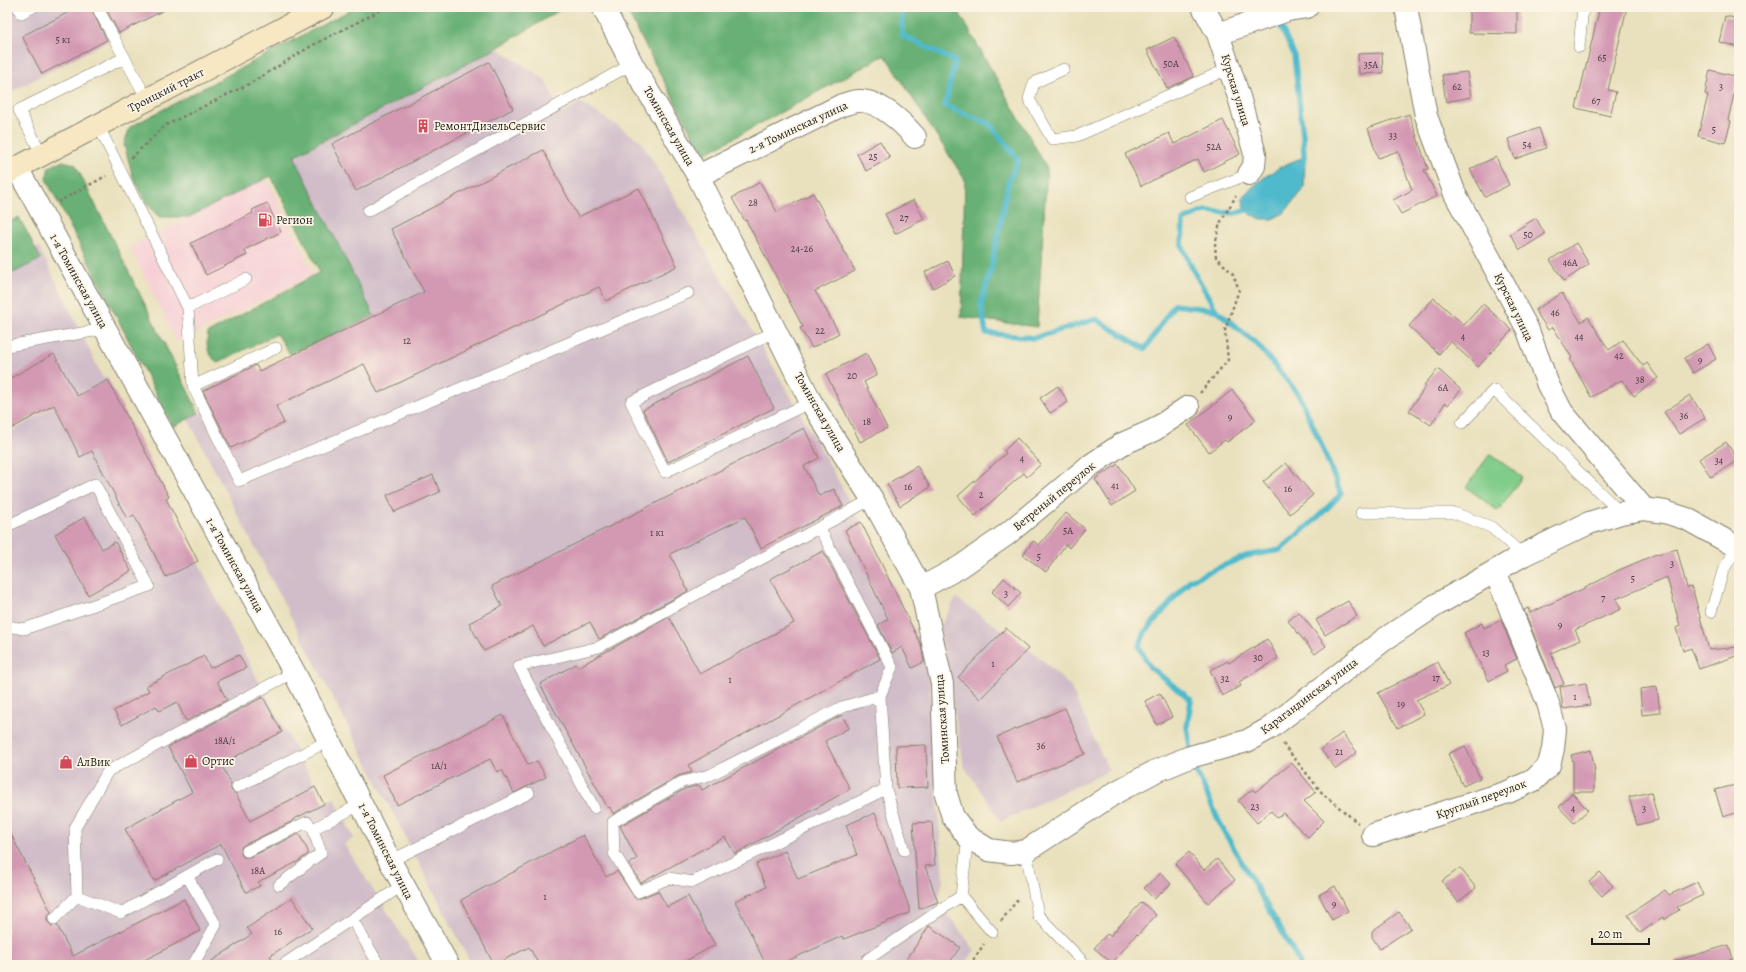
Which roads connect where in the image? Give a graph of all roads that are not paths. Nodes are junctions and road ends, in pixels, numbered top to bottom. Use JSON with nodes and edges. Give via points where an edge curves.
{"nodes":[{"id":1,"x":18,"y":7,"type":"edge"},
{"id":2,"x":33,"y":7,"type":"edge"},
{"id":3,"x":97,"y":7,"type":"edge"},
{"id":4,"x":324,"y":7,"type":"edge"},
{"id":5,"x":603,"y":7,"type":"edge"},
{"id":6,"x":1203,"y":7,"type":"edge"},
{"id":7,"x":1307,"y":7,"type":"edge"},
{"id":8,"x":1406,"y":7,"type":"edge"},
{"id":9,"x":1583,"y":7,"type":"edge"},
{"id":10,"x":1218,"y":34,"type":"junction"},
{"id":11,"x":1578,"y":47,"type":"dead end"},
{"id":12,"x":124,"y":58,"type":"junction"},
{"id":13,"x":632,"y":64,"type":"junction"},
{"id":14,"x":1230,"y":68,"type":"junction"},
{"id":15,"x":1064,"y":69,"type":"dead end"},
{"id":16,"x":147,"y":99,"type":"junction"},
{"id":17,"x":98,"y":126,"type":"junction"},
{"id":18,"x":915,"y":137,"type":"dead end"},
{"id":19,"x":42,"y":155,"type":"junction"},
{"id":20,"x":12,"y":170,"type":"edge"},
{"id":21,"x":1249,"y":174,"type":"joint"},
{"id":22,"x":698,"y":176,"type":"junction"},
{"id":23,"x":1190,"y":197,"type":"dead end"},
{"id":24,"x":368,"y":211,"type":"dead end"},
{"id":25,"x":246,"y":279,"type":"dead end"},
{"id":26,"x":688,"y":293,"type":"dead end"},
{"id":27,"x":188,"y":308,"type":"junction"},
{"id":28,"x":105,"y":329,"type":"junction"},
{"id":29,"x":776,"y":331,"type":"junction"},
{"id":30,"x":7,"y":346,"type":"edge"},
{"id":31,"x":276,"y":348,"type":"dead end"},
{"id":32,"x":193,"y":386,"type":"junction"},
{"id":33,"x":812,"y":402,"type":"junction"},
{"id":34,"x":1188,"y":407,"type":"road end"},
{"id":35,"x":1462,"y":423,"type":"dead end"},
{"id":36,"x":872,"y":499,"type":"junction"},
{"id":37,"x":1644,"y":510,"type":"junction"},
{"id":38,"x":1361,"y":513,"type":"dead end"},
{"id":39,"x":1621,"y":513,"type":"junction"},
{"id":40,"x":7,"y":526,"type":"edge"},
{"id":41,"x":820,"y":529,"type":"junction"},
{"id":42,"x":1738,"y":547,"type":"edge"},
{"id":43,"x":1523,"y":555,"type":"junction"},
{"id":44,"x":1495,"y":571,"type":"junction"},
{"id":45,"x":921,"y":588,"type":"junction"},
{"id":46,"x":1711,"y":612,"type":"dead end"},
{"id":47,"x":7,"y":626,"type":"edge"},
{"id":48,"x":294,"y":672,"type":"junction"},
{"id":49,"x":880,"y":696,"type":"junction"},
{"id":50,"x":330,"y":740,"type":"junction"},
{"id":51,"x":237,"y":788,"type":"dead end"},
{"id":52,"x":886,"y":789,"type":"junction"},
{"id":53,"x":529,"y":793,"type":"dead end"},
{"id":54,"x":361,"y":804,"type":"junction"},
{"id":55,"x":594,"y":808,"type":"dead end"},
{"id":56,"x":313,"y":829,"type":"junction"},
{"id":57,"x":1373,"y":835,"type":"road end"},
{"id":58,"x":968,"y":837,"type":"junction"},
{"id":59,"x":904,"y":850,"type":"dead end"},
{"id":60,"x":247,"y":851,"type":"dead end"},
{"id":61,"x":1026,"y":851,"type":"junction"},
{"id":62,"x":218,"y":859,"type":"dead end"},
{"id":63,"x":390,"y":861,"type":"junction"},
{"id":64,"x":187,"y":876,"type":"junction"},
{"id":65,"x":280,"y":885,"type":"dead end"},
{"id":66,"x":403,"y":885,"type":"junction"},
{"id":67,"x":76,"y":896,"type":"junction"},
{"id":68,"x":961,"y":896,"type":"junction"},
{"id":69,"x":54,"y":919,"type":"dead end"},
{"id":70,"x":352,"y":919,"type":"junction"},
{"id":71,"x":992,"y":932,"type":"dead end"},
{"id":72,"x":284,"y":964,"type":"edge"},
{"id":73,"x":190,"y":965,"type":"edge"},
{"id":74,"x":379,"y":965,"type":"edge"},
{"id":75,"x":448,"y":965,"type":"edge"},
{"id":76,"x":865,"y":965,"type":"edge"},
{"id":77,"x":1086,"y":965,"type":"edge"}],
"edges":[{"from":1,"to":2,"type":"lane","via":[[21,13]]},
{"from":3,"to":12,"type":"lane"},
{"from":4,"to":16,"type":"main road","name":"Троицкий тракт"},
{"from":5,"to":13,"type":"street","name":"Томинская улица"},
{"from":6,"to":10,"type":"street","name":"Курская улица"},
{"from":7,"to":10,"type":"street","via":[[1288,10]]},
{"from":8,"to":37,"type":"street","name":"Курская улица","via":[[1426,116],[1455,194],[1527,328],[1548,386],[1562,412]]},
{"from":9,"to":11,"type":"lane"},
{"from":10,"to":14,"type":"street","name":"Курская улица"},
{"from":12,"to":16,"type":"lane"},
{"from":12,"to":19,"type":"lane","via":[[19,110]]},
{"from":13,"to":22,"type":"street","name":"Томинская улица"},
{"from":13,"to":24,"type":"lane"},
{"from":14,"to":15,"type":"lane","via":[[1077,136],[1052,139],[1029,99],[1034,83]]},
{"from":14,"to":21,"type":"street","name":"Курская улица","via":[[1255,154],[1254,166]]},
{"from":16,"to":17,"type":"main road","name":"Троицкий тракт"},
{"from":17,"to":19,"type":"main road","name":"Троицкий тракт"},
{"from":17,"to":27,"type":"lane"},
{"from":18,"to":22,"type":"street","name":"2-я Томинская улица","via":[[905,124],[876,104],[858,100],[842,105]]},
{"from":19,"to":20,"type":"main road","name":"Троицкий тракт"},
{"from":20,"to":28,"type":"street","name":"1-я Томинская улица","via":[[41,211]]},
{"from":21,"to":23,"type":"lane"},
{"from":22,"to":29,"type":"street","name":"Томинская улица"},
{"from":25,"to":27,"type":"lane"},
{"from":26,"to":32,"type":"lane","via":[[239,481]]},
{"from":27,"to":32,"type":"lane"},
{"from":28,"to":30,"type":"lane"},
{"from":28,"to":48,"type":"street","name":"1-я Томинская улица"},
{"from":29,"to":33,"type":"street","name":"Томинская улица"},
{"from":29,"to":33,"type":"lane","via":[[631,402],[665,472]]},
{"from":31,"to":32,"type":"lane"},
{"from":33,"to":36,"type":"street","name":"Томинская улица"},
{"from":34,"to":45,"type":"street","name":"Ветреный переулок","via":[[1154,430],[1122,444],[1088,467],[1006,535],[960,567]]},
{"from":35,"to":39,"type":"lane","via":[[1494,390]]},
{"from":36,"to":41,"type":"lane"},
{"from":36,"to":45,"type":"street","name":"Томинская улица"},
{"from":37,"to":39,"type":"street","name":"Карагандинская улица"},
{"from":37,"to":42,"type":"street","via":[[1664,512],[1687,519]]},
{"from":38,"to":43,"type":"lane","via":[[1454,513],[1491,528]]},
{"from":39,"to":43,"type":"street","name":"Карагандинская улица","via":[[1589,523]]},
{"from":40,"to":47,"type":"lane","via":[[95,484],[149,586],[24,629]]},
{"from":41,"to":49,"type":"lane","via":[[892,666]]},
{"from":41,"to":55,"type":"lane","via":[[599,647],[519,666]]},
{"from":42,"to":46,"type":"lane","via":[[1723,571]]},
{"from":43,"to":44,"type":"street","name":"Карагандинская улица"},
{"from":44,"to":57,"type":"street","name":"Круглый переулок","via":[[1548,703],[1555,729],[1549,765],[1534,780],[1508,792]]},
{"from":44,"to":61,"type":"street","name":"Карагандинская улица","via":[[1436,605],[1385,639],[1270,728],[1247,741],[1190,757],[1154,772],[1118,791]]},
{"from":45,"to":58,"type":"street","name":"Томинская улица","via":[[942,684],[946,794],[953,817]]},
{"from":48,"to":50,"type":"street","name":"1-я Томинская улица"},
{"from":48,"to":67,"type":"lane","via":[[108,771],[75,828]]},
{"from":49,"to":52,"type":"lane"},
{"from":49,"to":52,"type":"lane","via":[[842,706],[710,775],[682,782],[613,822],[614,853],[638,892],[669,878],[693,882]]},
{"from":50,"to":51,"type":"lane"},
{"from":50,"to":54,"type":"street","name":"1-я Томинская улица"},
{"from":52,"to":59,"type":"lane"},
{"from":53,"to":63,"type":"lane"},
{"from":54,"to":56,"type":"lane"},
{"from":54,"to":63,"type":"street","name":"1-я Томинская улица"},
{"from":56,"to":60,"type":"lane","via":[[307,822]]},
{"from":56,"to":65,"type":"lane","via":[[321,853]]},
{"from":58,"to":61,"type":"street","name":"Карагандинская улица","via":[[989,850],[1011,853]]},
{"from":58,"to":68,"type":"lane"},
{"from":61,"to":77,"type":"lane","via":[[1038,915]]},
{"from":62,"to":64,"type":"lane"},
{"from":63,"to":66,"type":"street","name":"1-я Томинская улица"},
{"from":64,"to":67,"type":"lane","via":[[121,912]]},
{"from":64,"to":73,"type":"lane","via":[[216,925],[194,963]]},
{"from":66,"to":70,"type":"lane"},
{"from":66,"to":75,"type":"street","name":"1-я Томинская улица"},
{"from":67,"to":69,"type":"lane"},
{"from":68,"to":71,"type":"lane"},
{"from":68,"to":76,"type":"lane","via":[[868,959]]},
{"from":70,"to":72,"type":"lane"},
{"from":70,"to":74,"type":"lane"}]}
